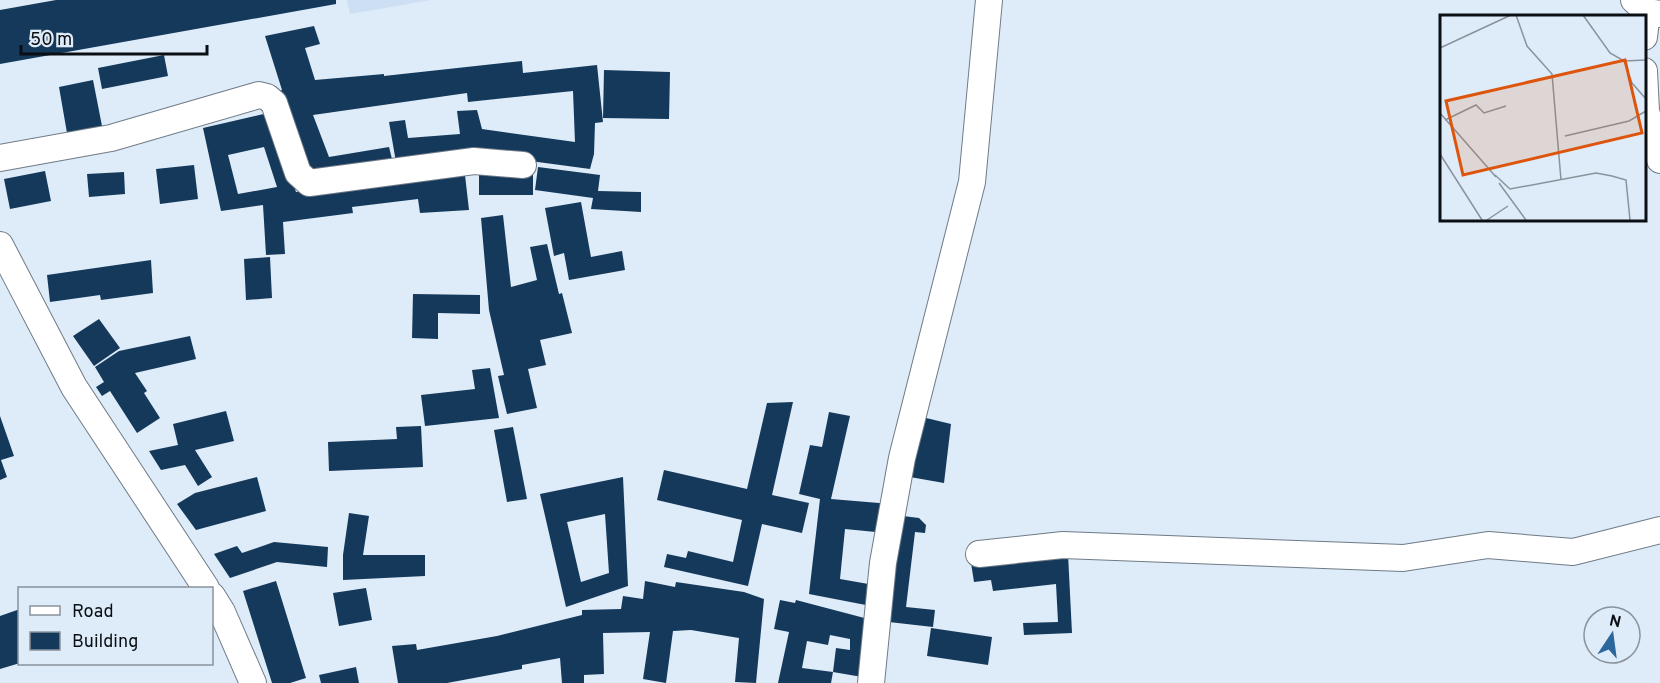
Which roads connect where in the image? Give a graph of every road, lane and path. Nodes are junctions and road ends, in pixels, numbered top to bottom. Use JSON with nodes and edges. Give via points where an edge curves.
{"nodes":[{"id":1,"x":989,"y":0,"type":"edge"},
{"id":2,"x":1647,"y":8,"type":"edge"},
{"id":3,"x":1645,"y":27,"type":"edge"},
{"id":4,"x":1645,"y":91,"type":"edge"},
{"id":5,"x":0,"y":158,"type":"edge"},
{"id":6,"x":1660,"y":160,"type":"edge"},
{"id":7,"x":523,"y":165,"type":"dead end"},
{"id":8,"x":0,"y":245,"type":"edge"},
{"id":9,"x":1660,"y":530,"type":"edge"},
{"id":10,"x":979,"y":554,"type":"dead end"},
{"id":11,"x":205,"y":587,"type":"edge"},
{"id":12,"x":213,"y":598,"type":"edge"},
{"id":13,"x":253,"y":683,"type":"edge"},
{"id":14,"x":871,"y":683,"type":"edge"}],
"edges":[{"from":1,"to":14,"type":"street","via":[[972,182],[902,458],[883,563]]},
{"from":2,"to":3,"type":"street"},
{"from":4,"to":6,"type":"street","via":[[1646,111]]},
{"from":5,"to":7,"type":"street","via":[[111,138],[259,95],[274,103],[298,173],[309,183],[474,160]]},
{"from":8,"to":11,"type":"street","via":[[74,387]]},
{"from":9,"to":10,"type":"street","via":[[1573,552],[1488,545],[1403,558],[1063,545]]},
{"from":12,"to":13,"type":"street"}]}
